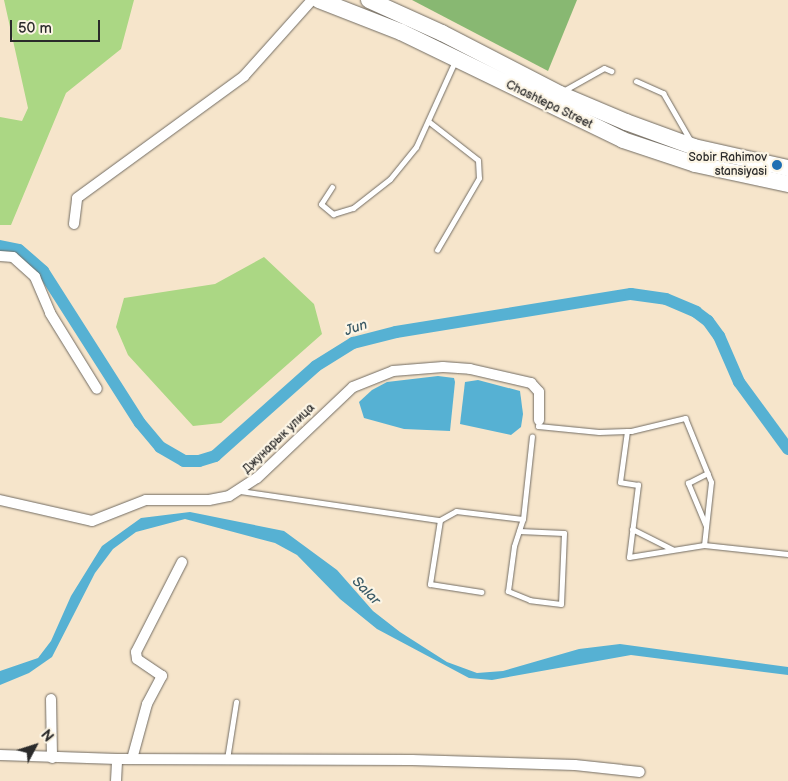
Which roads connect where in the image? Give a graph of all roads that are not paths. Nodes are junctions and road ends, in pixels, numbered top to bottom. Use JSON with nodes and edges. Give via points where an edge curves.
{"nodes":[{"id":1,"x":312,"y":0,"type":"edge"},
{"id":2,"x":319,"y":0,"type":"edge"},
{"id":3,"x":369,"y":0,"type":"edge"},
{"id":4,"x":457,"y":59,"type":"junction"},
{"id":5,"x":611,"y":71,"type":"dead end"},
{"id":6,"x":636,"y":81,"type":"dead end"},
{"id":7,"x":560,"y":94,"type":"junction"},
{"id":8,"x":428,"y":121,"type":"junction"},
{"id":9,"x":694,"y":147,"type":"junction"},
{"id":10,"x":788,"y":168,"type":"edge"},
{"id":11,"x":788,"y":184,"type":"edge"},
{"id":12,"x":332,"y":187,"type":"dead end"},
{"id":13,"x":74,"y":224,"type":"dead end"},
{"id":14,"x":437,"y":250,"type":"dead end"},
{"id":15,"x":0,"y":256,"type":"edge"},
{"id":16,"x":97,"y":388,"type":"dead end"},
{"id":17,"x":540,"y":420,"type":"joint"},
{"id":18,"x":627,"y":431,"type":"junction"},
{"id":19,"x":532,"y":436,"type":"dead end"},
{"id":20,"x":708,"y":473,"type":"junction"},
{"id":21,"x":240,"y":491,"type":"junction"},
{"id":22,"x":0,"y":500,"type":"edge"},
{"id":23,"x":523,"y":519,"type":"junction"},
{"id":24,"x":440,"y":520,"type":"junction"},
{"id":25,"x":706,"y":527,"type":"junction"},
{"id":26,"x":632,"y":529,"type":"junction"},
{"id":27,"x":519,"y":532,"type":"junction"},
{"id":28,"x":704,"y":545,"type":"junction"},
{"id":29,"x":672,"y":550,"type":"junction"},
{"id":30,"x":788,"y":554,"type":"edge"},
{"id":31,"x":182,"y":562,"type":"dead end"},
{"id":32,"x":481,"y":592,"type":"dead end"},
{"id":33,"x":51,"y":699,"type":"dead end"},
{"id":34,"x":236,"y":702,"type":"dead end"},
{"id":35,"x":0,"y":755,"type":"edge"},
{"id":36,"x":52,"y":758,"type":"junction"},
{"id":37,"x":117,"y":759,"type":"junction"},
{"id":38,"x":132,"y":759,"type":"junction"},
{"id":39,"x":227,"y":759,"type":"junction"},
{"id":40,"x":640,"y":772,"type":"dead end"},
{"id":41,"x":116,"y":781,"type":"edge"}],
"edges":[{"from":1,"to":13,"type":"street","via":[[244,76],[77,198]]},
{"from":2,"to":4,"type":"main road","name":"Chashtepa Street","via":[[401,32]]},
{"from":3,"to":7,"type":"main road","name":"Chashtepa Street","via":[[442,33]]},
{"from":4,"to":8,"type":"lane"},
{"from":4,"to":11,"type":"main road","name":"Chashtepa Street","via":[[623,140],[694,164]]},
{"from":5,"to":7,"type":"lane","via":[[604,68]]},
{"from":6,"to":9,"type":"lane","via":[[663,93]]},
{"from":7,"to":9,"type":"main road","name":"Chashtepa Street"},
{"from":8,"to":12,"type":"lane","via":[[416,147],[390,179],[353,208],[333,214],[321,204]]},
{"from":8,"to":14,"type":"lane","via":[[478,160],[480,178]]},
{"from":9,"to":10,"type":"main road","name":"Chashtepa Street"},
{"from":15,"to":16,"type":"street","via":[[13,257],[35,276],[54,320]]},
{"from":17,"to":18,"type":"lane","via":[[538,426]]},
{"from":17,"to":21,"type":"street","name":"Джунарык улица","via":[[540,392],[531,382],[470,368],[427,367],[393,371],[353,386]]},
{"from":18,"to":20,"type":"lane","via":[[685,418]]},
{"from":18,"to":26,"type":"lane","via":[[620,482],[638,485]]},
{"from":19,"to":23,"type":"lane"},
{"from":20,"to":25,"type":"lane","via":[[711,482]]},
{"from":20,"to":25,"type":"lane","via":[[688,483]]},
{"from":21,"to":22,"type":"street","name":"Джунарык улица","via":[[217,499],[146,500],[92,521]]},
{"from":21,"to":24,"type":"lane"},
{"from":23,"to":24,"type":"lane","via":[[456,510]]},
{"from":23,"to":27,"type":"lane"},
{"from":24,"to":32,"type":"lane","via":[[430,584]]},
{"from":25,"to":28,"type":"lane"},
{"from":26,"to":29,"type":"lane"},
{"from":26,"to":29,"type":"lane","via":[[629,556]]},
{"from":27,"to":27,"type":"lane","via":[[508,590],[530,600],[561,604],[564,533]]},
{"from":28,"to":29,"type":"lane"},
{"from":28,"to":30,"type":"lane"},
{"from":31,"to":38,"type":"street","via":[[136,652],[137,659],[162,676],[147,704]]},
{"from":33,"to":36,"type":"street"},
{"from":34,"to":39,"type":"lane"},
{"from":35,"to":36,"type":"street"},
{"from":36,"to":37,"type":"street"},
{"from":37,"to":38,"type":"street"},
{"from":37,"to":41,"type":"street"},
{"from":38,"to":39,"type":"street"},
{"from":39,"to":40,"type":"street","via":[[575,765]]}]}
